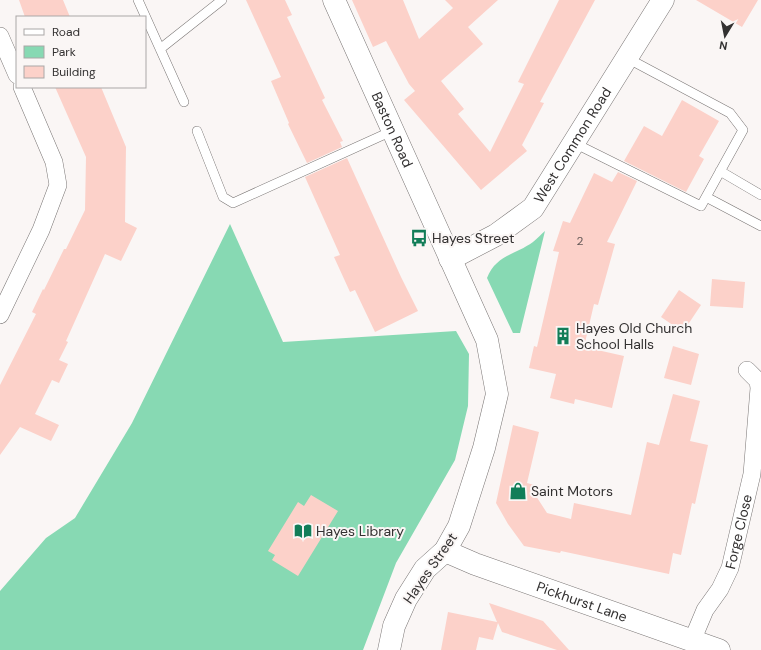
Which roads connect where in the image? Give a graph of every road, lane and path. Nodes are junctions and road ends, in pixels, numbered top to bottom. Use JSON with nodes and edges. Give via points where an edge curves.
{"nodes":[{"id":1,"x":138,"y":0,"type":"edge"},
{"id":2,"x":222,"y":0,"type":"edge"},
{"id":3,"x":334,"y":0,"type":"edge"},
{"id":4,"x":663,"y":0,"type":"edge"},
{"id":5,"x":145,"y":16,"type":"edge"},
{"id":6,"x":146,"y":18,"type":"edge"},
{"id":7,"x":0,"y":36,"type":"edge"},
{"id":8,"x":160,"y":49,"type":"junction"},
{"id":9,"x":627,"y":58,"type":"junction"},
{"id":10,"x":16,"y":73,"type":"edge"},
{"id":11,"x":22,"y":88,"type":"edge"},
{"id":12,"x":184,"y":102,"type":"dead end"},
{"id":13,"x":197,"y":130,"type":"dead end"},
{"id":14,"x":392,"y":131,"type":"junction"},
{"id":15,"x":574,"y":143,"type":"junction"},
{"id":16,"x":720,"y":171,"type":"junction"},
{"id":17,"x":761,"y":195,"type":"edge"},
{"id":18,"x":706,"y":197,"type":"junction"},
{"id":19,"x":761,"y":226,"type":"edge"},
{"id":20,"x":450,"y":259,"type":"junction"},
{"id":21,"x":0,"y":314,"type":"edge"},
{"id":22,"x":747,"y":370,"type":"dead end"},
{"id":23,"x":445,"y":551,"type":"junction"},
{"id":24,"x":692,"y":641,"type":"junction"},
{"id":25,"x":389,"y":650,"type":"edge"},
{"id":26,"x":719,"y":650,"type":"edge"}],
"edges":[{"from":1,"to":5,"type":"lane"},
{"from":2,"to":8,"type":"lane"},
{"from":3,"to":14,"type":"main road","name":"Baston Road"},
{"from":4,"to":9,"type":"main road","name":"West Common Road"},
{"from":6,"to":8,"type":"lane"},
{"from":7,"to":10,"type":"street"},
{"from":8,"to":12,"type":"lane"},
{"from":9,"to":15,"type":"main road","name":"West Common Road"},
{"from":9,"to":16,"type":"lane","via":[[730,113],[743,130]]},
{"from":11,"to":21,"type":"street","via":[[54,162],[58,185],[41,230]]},
{"from":13,"to":14,"type":"lane","via":[[223,197],[234,203]]},
{"from":14,"to":20,"type":"main road","name":"Baston Road"},
{"from":15,"to":18,"type":"lane","via":[[701,206]]},
{"from":15,"to":20,"type":"main road","name":"West Common Road","via":[[533,208],[496,235]]},
{"from":16,"to":17,"type":"lane"},
{"from":16,"to":18,"type":"lane"},
{"from":18,"to":19,"type":"lane"},
{"from":20,"to":23,"type":"main road","name":"Hayes Street","via":[[487,340],[497,394],[484,448],[459,526]]},
{"from":22,"to":24,"type":"street","name":"Forge Close","via":[[758,381],[759,388],[752,474],[726,580],[705,610]]},
{"from":23,"to":24,"type":"main road","name":"Pickhurst Lane"},
{"from":23,"to":25,"type":"main road","name":"Hayes Street","via":[[425,569],[406,599],[394,626]]},
{"from":24,"to":26,"type":"main road","name":"Pickhurst Lane"}]}
